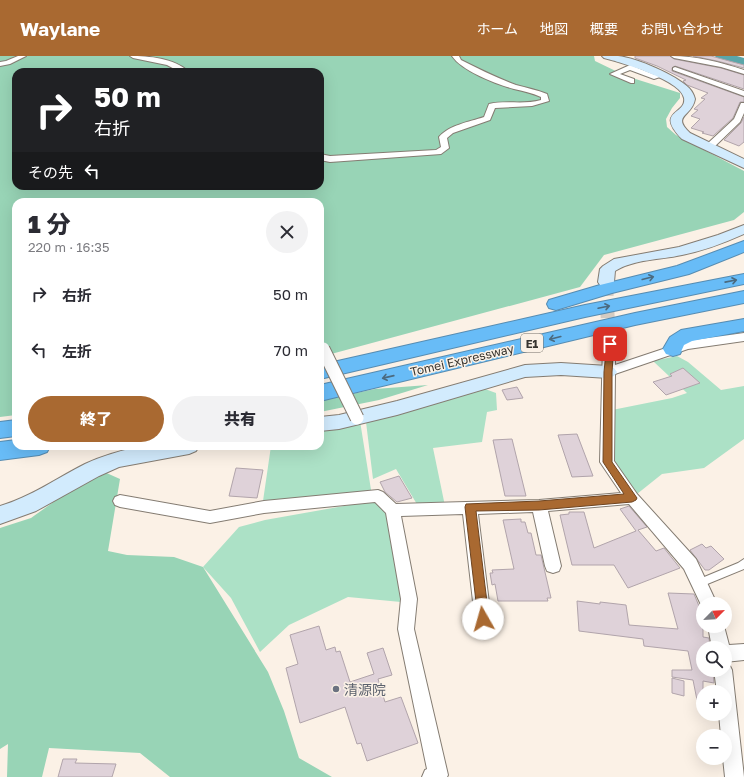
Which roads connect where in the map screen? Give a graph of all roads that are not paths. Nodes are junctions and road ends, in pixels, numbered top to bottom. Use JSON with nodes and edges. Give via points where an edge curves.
{"nodes":[{"id":1,"x":23,"y":56,"type":"edge"},
{"id":2,"x":134,"y":56,"type":"edge"},
{"id":3,"x":455,"y":56,"type":"edge"},
{"id":4,"x":607,"y":56,"type":"edge"},
{"id":5,"x":674,"y":56,"type":"edge"},
{"id":6,"x":0,"y":64,"type":"edge"},
{"id":7,"x":178,"y":68,"type":"edge"},
{"id":8,"x":675,"y":69,"type":"dead end"},
{"id":9,"x":744,"y":72,"type":"edge"},
{"id":10,"x":662,"y":75,"type":"junction"},
{"id":11,"x":630,"y":81,"type":"dead end"},
{"id":12,"x":744,"y":94,"type":"edge"},
{"id":13,"x":744,"y":105,"type":"edge"},
{"id":14,"x":709,"y":148,"type":"junction"},
{"id":15,"x":324,"y":158,"type":"edge"},
{"id":16,"x":742,"y":160,"type":"edge"},
{"id":17,"x":744,"y":229,"type":"edge"},
{"id":18,"x":744,"y":246,"type":"edge"},
{"id":19,"x":744,"y":279,"type":"edge"},
{"id":20,"x":606,"y":282,"type":"tunnel mouth"},
{"id":21,"x":744,"y":297,"type":"edge"},
{"id":22,"x":744,"y":309,"type":"edge"},
{"id":23,"x":744,"y":325,"type":"edge"},
{"id":24,"x":580,"y":332,"type":"junction"},
{"id":25,"x":744,"y":337,"type":"edge"},
{"id":26,"x":610,"y":344,"type":"tunnel mouth"},
{"id":27,"x":673,"y":349,"type":"junction"},
{"id":28,"x":324,"y":351,"type":"edge"},
{"id":29,"x":342,"y":367,"type":"junction"},
{"id":30,"x":324,"y":371,"type":"edge"},
{"id":31,"x":608,"y":372,"type":"junction"},
{"id":32,"x":324,"y":392,"type":"edge"},
{"id":33,"x":357,"y":418,"type":"junction"},
{"id":34,"x":324,"y":423,"type":"edge"},
{"id":35,"x":12,"y":428,"type":"edge"},
{"id":36,"x":0,"y":430,"type":"edge"},
{"id":37,"x":12,"y":449,"type":"edge"},
{"id":38,"x":167,"y":450,"type":"edge"},
{"id":39,"x":0,"y":451,"type":"edge"},
{"id":40,"x":632,"y":498,"type":"junction"},
{"id":41,"x":120,"y":501,"type":"dead end"},
{"id":42,"x":539,"y":506,"type":"junction"},
{"id":43,"x":470,"y":507,"type":"junction"},
{"id":44,"x":393,"y":510,"type":"junction"},
{"id":45,"x":0,"y":515,"type":"edge"},
{"id":46,"x":744,"y":563,"type":"edge"},
{"id":47,"x":553,"y":566,"type":"dead end"},
{"id":48,"x":700,"y":583,"type":"junction"},
{"id":49,"x":706,"y":597,"type":"edge"},
{"id":50,"x":483,"y":619,"type":"dead end"},
{"id":51,"x":744,"y":652,"type":"edge"},
{"id":52,"x":732,"y":653,"type":"edge"},
{"id":53,"x":724,"y":677,"type":"edge"},
{"id":54,"x":432,"y":777,"type":"edge"},
{"id":55,"x":735,"y":777,"type":"edge"}],
"edges":[{"from":1,"to":6,"type":"street"},
{"from":2,"to":7,"type":"street","via":[[169,63]]},
{"from":3,"to":15,"type":"street","via":[[459,61],[488,76],[536,92],[544,96],[545,101],[538,104],[492,106],[487,118],[450,131],[442,137],[444,148],[438,152]]},
{"from":4,"to":10,"type":"street"},
{"from":5,"to":9,"type":"street"},
{"from":8,"to":12,"type":"street"},
{"from":10,"to":11,"type":"street","via":[[654,77],[630,67],[614,74]]},
{"from":10,"to":14,"type":"street","via":[[689,94],[690,102],[676,117],[678,129]]},
{"from":13,"to":14,"type":"street","via":[[736,120]]},
{"from":14,"to":16,"type":"street"},
{"from":17,"to":20,"type":"street","via":[[681,251],[619,262],[608,269]]},
{"from":29,"to":18,"type":"highway","one_way":true,"via":[[606,289],[683,270]]},
{"from":29,"to":19,"type":"highway","name":"Tomei Expressway","number":"E1","one_way":true,"via":[[668,293]]},
{"from":21,"to":24,"type":"highway","name":"Tomei Expressway","number":"E1"},
{"from":22,"to":24,"type":"highway","via":[[718,309]]},
{"from":23,"to":27,"type":"highway","via":[[679,338]]},
{"from":24,"to":32,"type":"highway","name":"Tomei Expressway","number":"E1","one_way":true},
{"from":25,"to":27,"type":"street"},
{"from":26,"to":31,"type":"street"},
{"from":27,"to":31,"type":"street"},
{"from":28,"to":33,"type":"street","bridge":true},
{"from":29,"to":30,"type":"highway","name":"Tomei Expressway","number":"E1"},
{"from":31,"to":33,"type":"street","via":[[561,369],[525,371]]},
{"from":31,"to":40,"type":"street","via":[[607,462]]},
{"from":33,"to":34,"type":"street"},
{"from":35,"to":36,"type":"highway"},
{"from":37,"to":39,"type":"highway"},
{"from":38,"to":45,"type":"street","via":[[106,463],[42,500]]},
{"from":40,"to":42,"type":"street"},
{"from":40,"to":48,"type":"street","via":[[690,564]]},
{"from":41,"to":44,"type":"street","via":[[210,517],[264,507],[378,496]]},
{"from":42,"to":43,"type":"street"},
{"from":42,"to":47,"type":"street"},
{"from":43,"to":44,"type":"street"},
{"from":43,"to":50,"type":"street"},
{"from":44,"to":54,"type":"street","via":[[409,599],[406,628],[438,775]]},
{"from":46,"to":48,"type":"lane"},
{"from":48,"to":49,"type":"street"},
{"from":51,"to":52,"type":"street"},
{"from":53,"to":55,"type":"street"}]}
